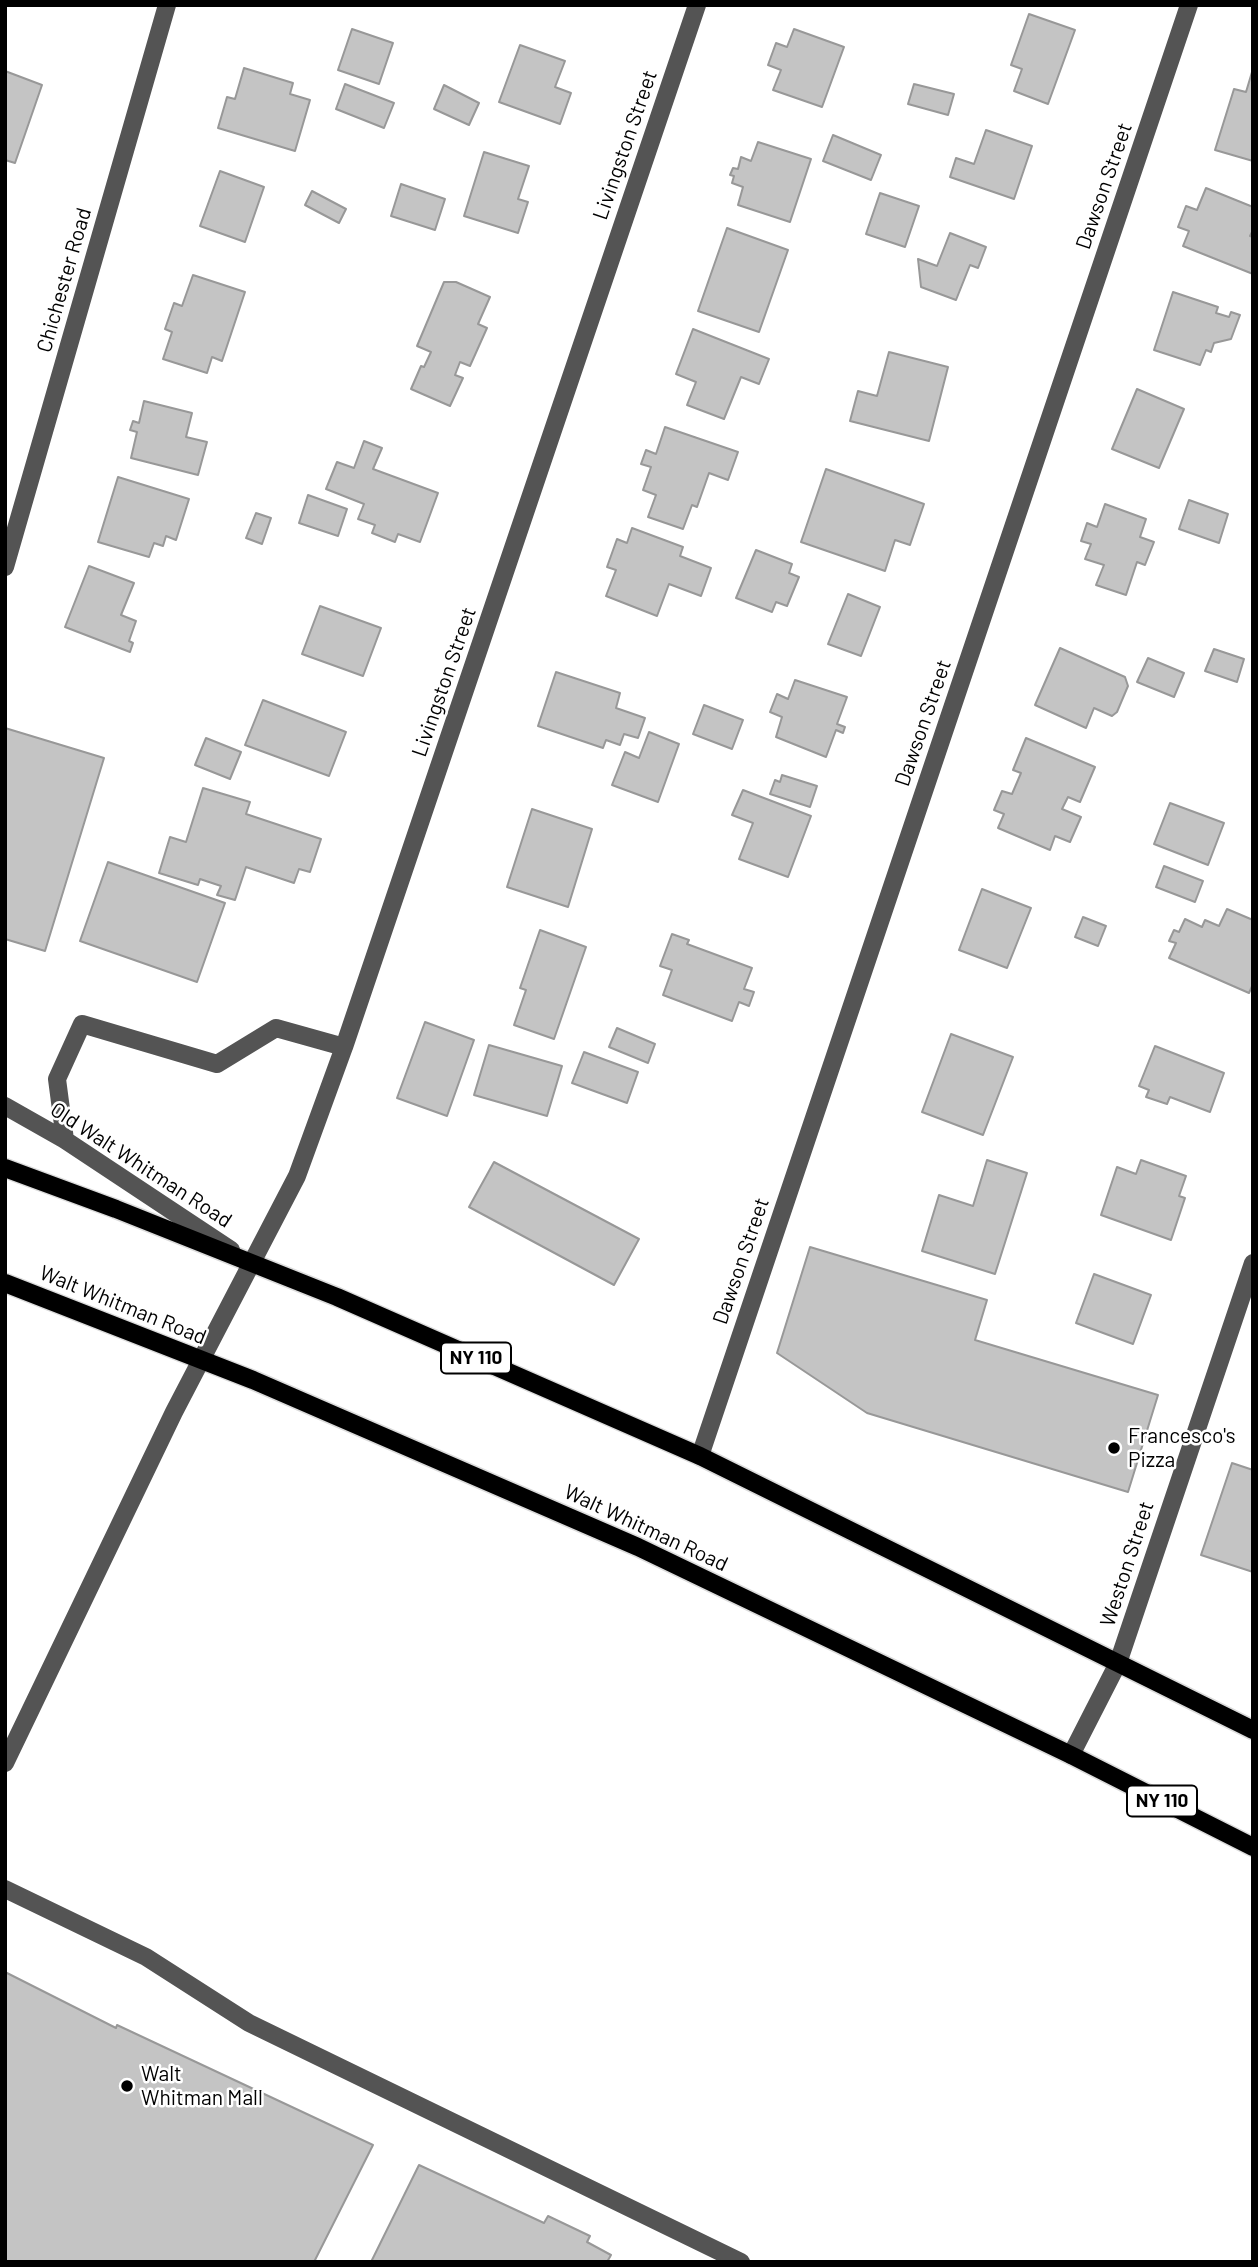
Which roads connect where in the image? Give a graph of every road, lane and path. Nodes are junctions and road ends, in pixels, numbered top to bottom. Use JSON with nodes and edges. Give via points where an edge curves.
{"nodes":[{"id":1,"x":167,"y":5,"type":"edge"},
{"id":2,"x":697,"y":5,"type":"edge"},
{"id":3,"x":1189,"y":5,"type":"edge"},
{"id":4,"x":5,"y":567,"type":"edge"},
{"id":5,"x":344,"y":1047,"type":"junction"},
{"id":6,"x":5,"y":1106,"type":"edge"},
{"id":7,"x":65,"y":1140,"type":"junction"},
{"id":8,"x":5,"y":1168,"type":"edge"},
{"id":9,"x":1253,"y":1263,"type":"edge"},
{"id":10,"x":251,"y":1264,"type":"junction"},
{"id":11,"x":5,"y":1283,"type":"edge"},
{"id":12,"x":202,"y":1361,"type":"junction"},
{"id":13,"x":699,"y":1457,"type":"junction"},
{"id":14,"x":1118,"y":1664,"type":"junction"},
{"id":15,"x":1253,"y":1730,"type":"edge"},
{"id":16,"x":1071,"y":1755,"type":"junction"},
{"id":17,"x":5,"y":1763,"type":"edge"},
{"id":18,"x":1253,"y":1847,"type":"edge"},
{"id":19,"x":5,"y":1889,"type":"edge"},
{"id":20,"x":741,"y":2262,"type":"edge"}],
"edges":[{"from":1,"to":4,"type":"street","name":"Chichester Road"},
{"from":2,"to":5,"type":"street","name":"Livingston Street"},
{"from":3,"to":13,"type":"street","name":"Dawson Street"},
{"from":5,"to":7,"type":"street","via":[[276,1028],[216,1064],[82,1024],[57,1079]]},
{"from":5,"to":10,"type":"street","name":"Livingston Street","via":[[297,1176]]},
{"from":6,"to":7,"type":"street","name":"Old Walt Whitman Road"},
{"from":7,"to":10,"type":"street","name":"Old Walt Whitman Road"},
{"from":8,"to":10,"type":"main road","number":"NY 110"},
{"from":9,"to":14,"type":"street","name":"Weston Street"},
{"from":10,"to":12,"type":"street","name":"Livingston Street"},
{"from":10,"to":13,"type":"main road","number":"NY 110","via":[[337,1297]]},
{"from":11,"to":12,"type":"main road","name":"Walt Whitman Road","number":"NY 110"},
{"from":12,"to":16,"type":"main road","name":"Walt Whitman Road","number":"NY 110","via":[[638,1547]]},
{"from":12,"to":17,"type":"street","name":"Livingston Street"},
{"from":13,"to":14,"type":"main road","number":"NY 110"},
{"from":14,"to":15,"type":"main road","number":"NY 110"},
{"from":14,"to":16,"type":"street","name":"Weston Street"},
{"from":16,"to":18,"type":"main road","name":"Walt Whitman Road","number":"NY 110"},
{"from":19,"to":20,"type":"street","via":[[146,1957],[249,2023]]}]}
